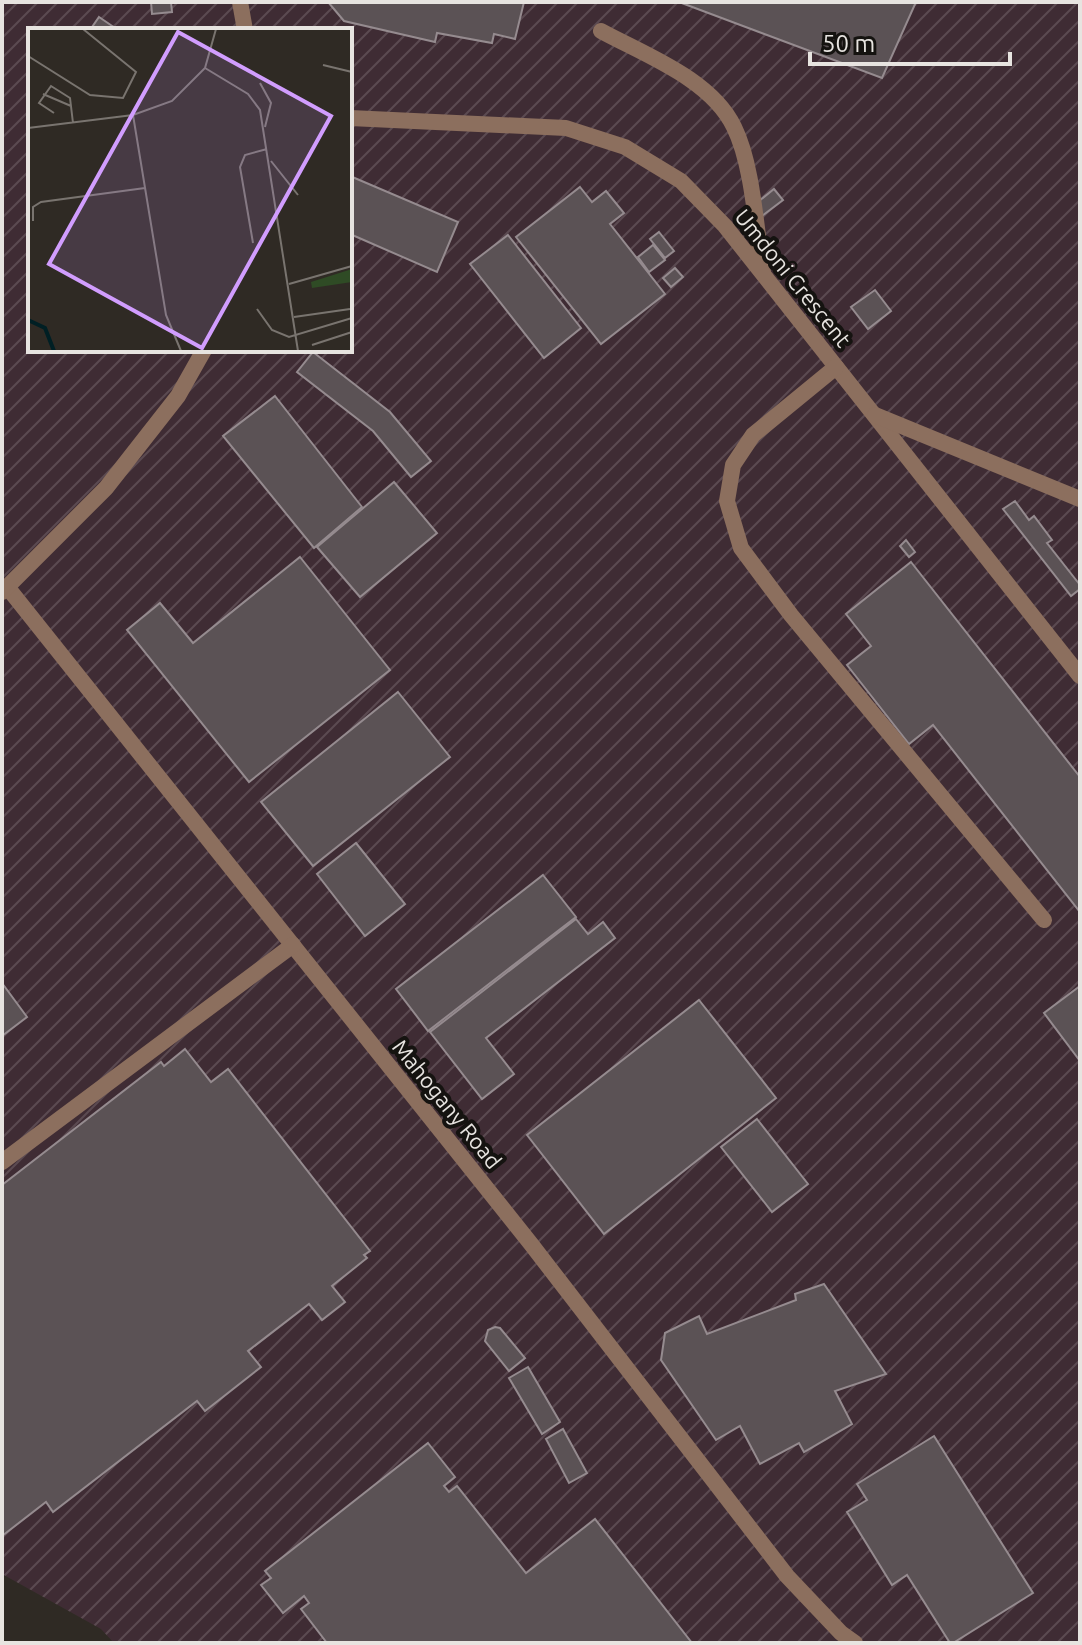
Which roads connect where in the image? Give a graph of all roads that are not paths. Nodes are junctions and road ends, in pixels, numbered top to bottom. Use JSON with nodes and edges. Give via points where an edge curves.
{"nodes":[{"id":1,"x":240,"y":2,"type":"edge"},
{"id":2,"x":245,"y":28,"type":"edge"},
{"id":3,"x":601,"y":31,"type":"dead end"},
{"id":4,"x":352,"y":118,"type":"edge"},
{"id":5,"x":763,"y":275,"type":"junction"},
{"id":6,"x":203,"y":352,"type":"edge"},
{"id":7,"x":836,"y":367,"type":"junction"},
{"id":8,"x":874,"y":414,"type":"junction"},
{"id":9,"x":1080,"y":499,"type":"edge"},
{"id":10,"x":5,"y":590,"type":"edge"},
{"id":11,"x":1080,"y":676,"type":"edge"},
{"id":12,"x":1044,"y":920,"type":"dead end"},
{"id":13,"x":293,"y":945,"type":"junction"},
{"id":14,"x":2,"y":1162,"type":"edge"},
{"id":15,"x":855,"y":1643,"type":"edge"}],
"edges":[{"from":1,"to":2,"type":"street"},
{"from":3,"to":5,"type":"street","via":[[678,73],[722,108],[744,155]]},
{"from":4,"to":5,"type":"street","name":"Umdoni Crescent","via":[[566,128],[625,147],[681,181]]},
{"from":5,"to":7,"type":"street","name":"Umdoni Crescent"},
{"from":6,"to":10,"type":"street","via":[[178,396],[106,488]]},
{"from":7,"to":8,"type":"street","name":"Umdoni Crescent"},
{"from":7,"to":12,"type":"street","via":[[753,435],[733,465],[727,501],[741,548]]},
{"from":8,"to":9,"type":"street"},
{"from":8,"to":11,"type":"street","name":"Umdoni Crescent"},
{"from":10,"to":13,"type":"street","name":"Mahogany Road"},
{"from":13,"to":14,"type":"street"},
{"from":13,"to":15,"type":"street","name":"Mahogany Road","via":[[787,1576]]}]}
